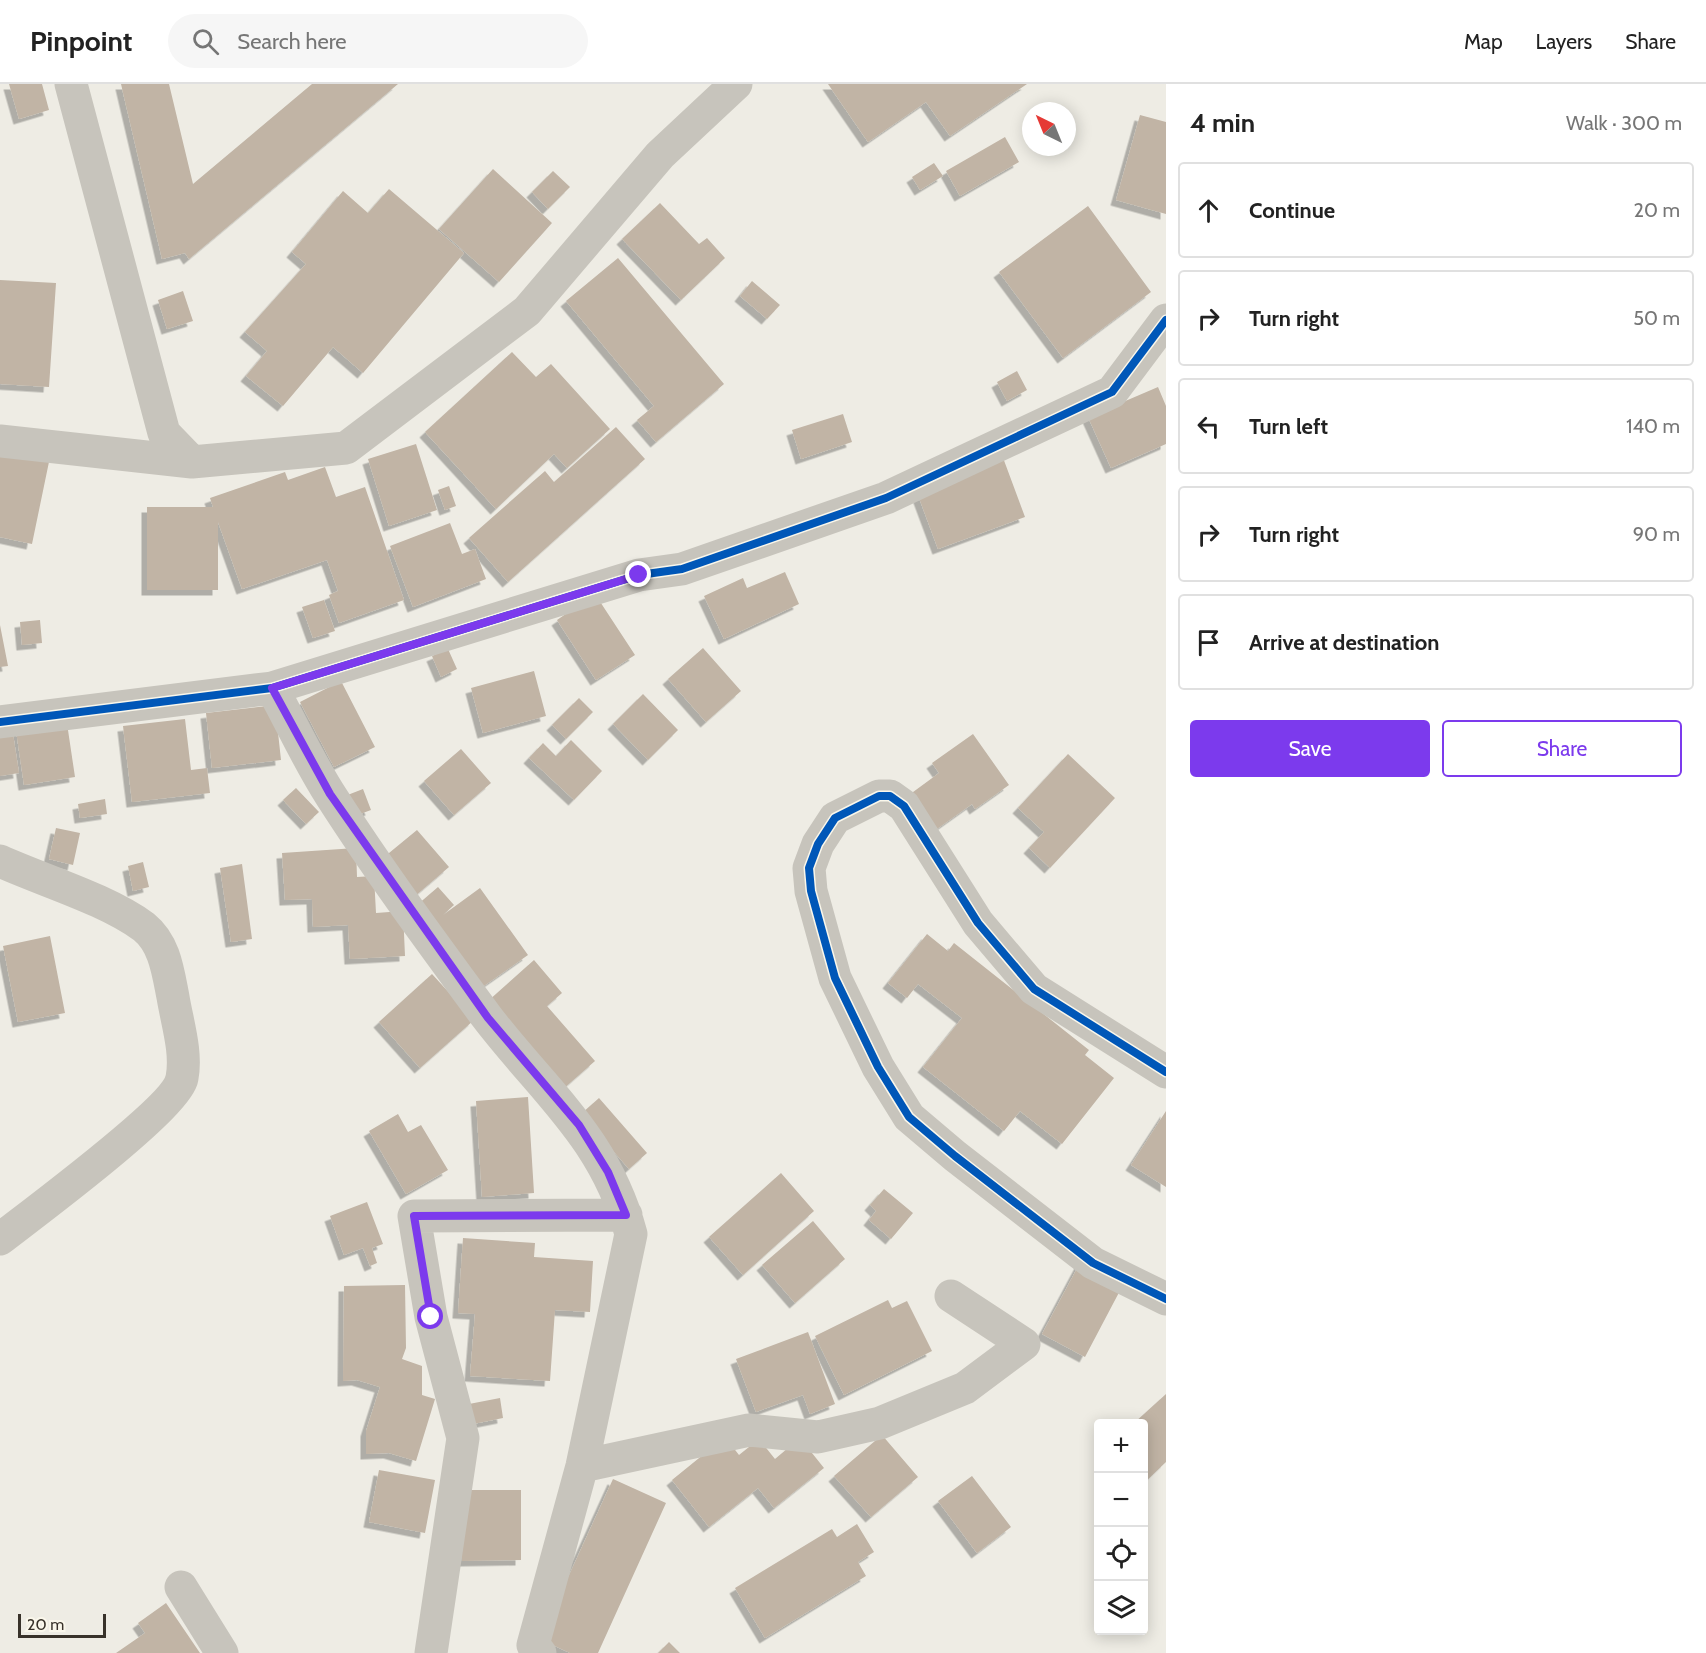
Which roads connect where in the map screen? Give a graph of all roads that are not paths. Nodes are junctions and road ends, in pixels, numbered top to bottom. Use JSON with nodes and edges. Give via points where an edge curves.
{"nodes":[{"id":1,"x":71,"y":84,"type":"edge"},
{"id":2,"x":736,"y":84,"type":"edge"},
{"id":3,"x":1166,"y":320,"type":"edge"},
{"id":4,"x":0,"y":441,"type":"edge"},
{"id":5,"x":192,"y":462,"type":"junction"},
{"id":6,"x":272,"y":688,"type":"junction"},
{"id":7,"x":0,"y":722,"type":"edge"},
{"id":8,"x":0,"y":861,"type":"edge"},
{"id":9,"x":1166,"y":1072,"type":"edge"},
{"id":10,"x":626,"y":1215,"type":"junction"},
{"id":11,"x":0,"y":1239,"type":"edge"},
{"id":12,"x":951,"y":1296,"type":"dead end"},
{"id":13,"x":1166,"y":1299,"type":"edge"},
{"id":14,"x":582,"y":1466,"type":"junction"},
{"id":15,"x":181,"y":1587,"type":"dead end"},
{"id":16,"x":222,"y":1653,"type":"edge"},
{"id":17,"x":431,"y":1653,"type":"edge"},
{"id":18,"x":540,"y":1653,"type":"edge"}],
"edges":[{"from":1,"to":5,"type":"street","via":[[164,433]]},
{"from":2,"to":5,"type":"street","via":[[660,155],[527,311],[346,448]]},
{"from":3,"to":6,"type":"street","via":[[1112,392],[886,498],[682,568],[639,575]]},
{"from":4,"to":5,"type":"street"},
{"from":6,"to":7,"type":"street"},
{"from":6,"to":10,"type":"street","via":[[330,794],[488,1018],[579,1125],[608,1172]]},
{"from":8,"to":11,"type":"street","via":[[119,912],[146,928],[166,963],[181,1043],[182,1079],[166,1102],[120,1145]]},
{"from":9,"to":13,"type":"street","via":[[1034,989],[978,923],[904,806],[890,796],[879,796],[835,818],[818,843],[808,868],[811,891],[835,978],[878,1067],[909,1117],[1093,1263]]},
{"from":10,"to":14,"type":"street","via":[[631,1233]]},
{"from":10,"to":17,"type":"street","via":[[414,1216],[431,1317],[463,1438]]},
{"from":12,"to":14,"type":"street","via":[[1024,1344],[965,1388],[880,1423],[818,1437],[749,1430]]},
{"from":14,"to":18,"type":"street","via":[[533,1645]]},
{"from":15,"to":16,"type":"street"}]}
